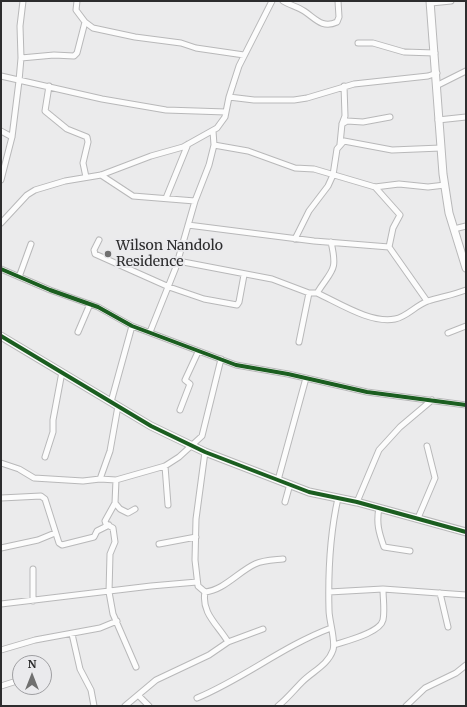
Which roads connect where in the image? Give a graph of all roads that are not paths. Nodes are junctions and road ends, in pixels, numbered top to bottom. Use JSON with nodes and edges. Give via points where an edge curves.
{"nodes":[{"id":1,"x":23,"y":1,"type":"edge"},
{"id":2,"x":77,"y":1,"type":"edge"},
{"id":3,"x":272,"y":1,"type":"edge"},
{"id":4,"x":284,"y":1,"type":"edge"},
{"id":5,"x":338,"y":1,"type":"edge"},
{"id":6,"x":451,"y":1,"type":"edge"},
{"id":7,"x":430,"y":2,"type":"edge"},
{"id":8,"x":85,"y":22,"type":"junction"},
{"id":9,"x":358,"y":43,"type":"dead end"},
{"id":10,"x":435,"y":53,"type":"junction"},
{"id":11,"x":244,"y":55,"type":"junction"},
{"id":12,"x":21,"y":58,"type":"junction"},
{"id":13,"x":466,"y":71,"type":"edge"},
{"id":14,"x":437,"y":73,"type":"junction"},
{"id":15,"x":1,"y":76,"type":"edge"},
{"id":16,"x":19,"y":81,"type":"junction"},
{"id":17,"x":438,"y":85,"type":"junction"},
{"id":18,"x":49,"y":86,"type":"junction"},
{"id":19,"x":344,"y":86,"type":"junction"},
{"id":20,"x":229,"y":97,"type":"junction"},
{"id":21,"x":226,"y":112,"type":"junction"},
{"id":22,"x":390,"y":117,"type":"dead end"},
{"id":23,"x":466,"y":117,"type":"edge"},
{"id":24,"x":438,"y":120,"type":"junction"},
{"id":25,"x":342,"y":124,"type":"junction"},
{"id":26,"x":1,"y":131,"type":"edge"},
{"id":27,"x":213,"y":131,"type":"junction"},
{"id":28,"x":12,"y":137,"type":"junction"},
{"id":29,"x":188,"y":144,"type":"junction"},
{"id":30,"x":340,"y":144,"type":"junction"},
{"id":31,"x":214,"y":145,"type":"junction"},
{"id":32,"x":441,"y":148,"type":"junction"},
{"id":33,"x":3,"y":168,"type":"edge"},
{"id":34,"x":101,"y":175,"type":"junction"},
{"id":35,"x":333,"y":175,"type":"junction"},
{"id":36,"x":86,"y":177,"type":"junction"},
{"id":37,"x":1,"y":180,"type":"edge"},
{"id":38,"x":444,"y":185,"type":"junction"},
{"id":39,"x":375,"y":187,"type":"junction"},
{"id":40,"x":166,"y":198,"type":"junction"},
{"id":41,"x":195,"y":201,"type":"junction"},
{"id":42,"x":1,"y":223,"type":"edge"},
{"id":43,"x":188,"y":225,"type":"junction"},
{"id":44,"x":466,"y":226,"type":"edge"},
{"id":45,"x":454,"y":229,"type":"junction"},
{"id":46,"x":295,"y":239,"type":"junction"},
{"id":47,"x":99,"y":240,"type":"dead end"},
{"id":48,"x":331,"y":242,"type":"junction"},
{"id":49,"x":31,"y":244,"type":"dead end"},
{"id":50,"x":389,"y":247,"type":"junction"},
{"id":51,"x":178,"y":262,"type":"junction"},
{"id":52,"x":466,"y":268,"type":"edge"},
{"id":53,"x":1,"y":269,"type":"edge"},
{"id":54,"x":244,"y":275,"type":"junction"},
{"id":55,"x":19,"y":277,"type":"junction"},
{"id":56,"x":169,"y":287,"type":"junction"},
{"id":57,"x":466,"y":290,"type":"edge"},
{"id":58,"x":309,"y":293,"type":"junction"},
{"id":59,"x":317,"y":293,"type":"junction"},
{"id":60,"x":426,"y":301,"type":"junction"},
{"id":61,"x":90,"y":304,"type":"junction"},
{"id":62,"x":132,"y":326,"type":"junction"},
{"id":63,"x":466,"y":326,"type":"edge"},
{"id":64,"x":78,"y":332,"type":"dead end"},
{"id":65,"x":150,"y":332,"type":"junction"},
{"id":66,"x":448,"y":333,"type":"dead end"},
{"id":67,"x":1,"y":336,"type":"edge"},
{"id":68,"x":299,"y":342,"type":"dead end"},
{"id":69,"x":198,"y":352,"type":"junction"},
{"id":70,"x":221,"y":359,"type":"junction"},
{"id":71,"x":62,"y":372,"type":"junction"},
{"id":72,"x":306,"y":378,"type":"junction"},
{"id":73,"x":432,"y":400,"type":"junction"},
{"id":74,"x":111,"y":402,"type":"junction"},
{"id":75,"x":466,"y":405,"type":"edge"},
{"id":76,"x":118,"y":406,"type":"junction"},
{"id":77,"x":180,"y":410,"type":"dead end"},
{"id":78,"x":192,"y":446,"type":"junction"},
{"id":79,"x":428,"y":446,"type":"dead end"},
{"id":80,"x":205,"y":452,"type":"junction"},
{"id":81,"x":45,"y":457,"type":"dead end"},
{"id":82,"x":1,"y":463,"type":"edge"},
{"id":83,"x":165,"y":466,"type":"junction"},
{"id":84,"x":100,"y":479,"type":"junction"},
{"id":85,"x":116,"y":480,"type":"junction"},
{"id":86,"x":278,"y":480,"type":"junction"},
{"id":87,"x":290,"y":484,"type":"junction"},
{"id":88,"x":1,"y":498,"type":"edge"},
{"id":89,"x":338,"y":498,"type":"junction"},
{"id":90,"x":285,"y":502,"type":"dead end"},
{"id":91,"x":357,"y":502,"type":"junction"},
{"id":92,"x":115,"y":503,"type":"junction"},
{"id":93,"x":168,"y":505,"type":"dead end"},
{"id":94,"x":379,"y":508,"type":"junction"},
{"id":95,"x":135,"y":509,"type":"dead end"},
{"id":96,"x":418,"y":518,"type":"junction"},
{"id":97,"x":109,"y":525,"type":"junction"},
{"id":98,"x":466,"y":532,"type":"edge"},
{"id":99,"x":55,"y":533,"type":"junction"},
{"id":100,"x":196,"y":537,"type":"junction"},
{"id":101,"x":159,"y":544,"type":"dead end"},
{"id":102,"x":1,"y":548,"type":"edge"},
{"id":103,"x":410,"y":551,"type":"dead end"},
{"id":104,"x":283,"y":559,"type":"dead end"},
{"id":105,"x":33,"y":569,"type":"dead end"},
{"id":106,"x":197,"y":582,"type":"junction"},
{"id":107,"x":383,"y":589,"type":"junction"},
{"id":108,"x":109,"y":592,"type":"junction"},
{"id":109,"x":205,"y":592,"type":"junction"},
{"id":110,"x":329,"y":592,"type":"junction"},
{"id":111,"x":440,"y":593,"type":"junction"},
{"id":112,"x":466,"y":595,"type":"edge"},
{"id":113,"x":33,"y":601,"type":"junction"},
{"id":114,"x":1,"y":604,"type":"edge"},
{"id":115,"x":117,"y":621,"type":"junction"},
{"id":116,"x":448,"y":627,"type":"dead end"},
{"id":117,"x":331,"y":628,"type":"junction"},
{"id":118,"x":263,"y":629,"type":"dead end"},
{"id":119,"x":72,"y":634,"type":"junction"},
{"id":120,"x":228,"y":642,"type":"junction"},
{"id":121,"x":334,"y":645,"type":"junction"},
{"id":122,"x":1,"y":650,"type":"edge"},
{"id":123,"x":466,"y":665,"type":"edge"},
{"id":124,"x":136,"y":668,"type":"dead end"},
{"id":125,"x":12,"y":683,"type":"edge"},
{"id":126,"x":1,"y":686,"type":"edge"},
{"id":127,"x":138,"y":694,"type":"junction"},
{"id":128,"x":197,"y":698,"type":"dead end"},
{"id":129,"x":94,"y":706,"type":"edge"},
{"id":130,"x":125,"y":706,"type":"edge"},
{"id":131,"x":148,"y":706,"type":"edge"},
{"id":132,"x":278,"y":706,"type":"edge"},
{"id":133,"x":406,"y":706,"type":"edge"}],
"edges":[{"from":1,"to":12,"type":"street","via":[[20,26]]},
{"from":2,"to":8,"type":"street","via":[[76,10]]},
{"from":3,"to":11,"type":"street"},
{"from":4,"to":5,"type":"street","via":[[304,11],[318,23],[331,24],[337,22],[339,17]]},
{"from":6,"to":7,"type":"street"},
{"from":7,"to":10,"type":"street"},
{"from":8,"to":11,"type":"street","via":[[93,28],[135,37]]},
{"from":8,"to":12,"type":"street","via":[[74,56]]},
{"from":9,"to":10,"type":"street","via":[[373,43],[404,52]]},
{"from":10,"to":14,"type":"street"},
{"from":11,"to":20,"type":"street"},
{"from":12,"to":16,"type":"street"},
{"from":13,"to":17,"type":"street"},
{"from":14,"to":17,"type":"street"},
{"from":14,"to":19,"type":"street"},
{"from":15,"to":16,"type":"street"},
{"from":16,"to":18,"type":"street"},
{"from":16,"to":28,"type":"street"},
{"from":17,"to":24,"type":"street"},
{"from":18,"to":21,"type":"street","via":[[166,110]]},
{"from":18,"to":36,"type":"street","via":[[44,111],[67,129],[87,137],[83,163]]},
{"from":19,"to":20,"type":"street","via":[[294,100]]},
{"from":19,"to":25,"type":"street","via":[[345,116]]},
{"from":20,"to":21,"type":"street"},
{"from":21,"to":27,"type":"street","via":[[220,125]]},
{"from":22,"to":25,"type":"street","via":[[373,121],[347,121]]},
{"from":23,"to":24,"type":"street"},
{"from":24,"to":32,"type":"street"},
{"from":25,"to":30,"type":"street"},
{"from":26,"to":28,"type":"street"},
{"from":27,"to":29,"type":"street"},
{"from":27,"to":31,"type":"street"},
{"from":28,"to":33,"type":"street"},
{"from":29,"to":34,"type":"street"},
{"from":29,"to":40,"type":"street"},
{"from":30,"to":32,"type":"street","via":[[349,141],[392,150]]},
{"from":30,"to":35,"type":"street"},
{"from":31,"to":35,"type":"street","via":[[248,151],[295,168],[314,169]]},
{"from":31,"to":41,"type":"street"},
{"from":32,"to":38,"type":"street"},
{"from":33,"to":37,"type":"street"},
{"from":34,"to":36,"type":"street"},
{"from":34,"to":40,"type":"street","via":[[133,196]]},
{"from":35,"to":39,"type":"street"},
{"from":35,"to":46,"type":"street"},
{"from":36,"to":42,"type":"street","via":[[34,190],[26,195]]},
{"from":38,"to":39,"type":"street","via":[[428,187],[399,184]]},
{"from":38,"to":45,"type":"street"},
{"from":39,"to":50,"type":"street","via":[[400,215],[393,228]]},
{"from":40,"to":41,"type":"street"},
{"from":41,"to":43,"type":"street"},
{"from":43,"to":46,"type":"street"},
{"from":43,"to":51,"type":"street"},
{"from":44,"to":45,"type":"street"},
{"from":45,"to":52,"type":"street"},
{"from":46,"to":48,"type":"street"},
{"from":47,"to":56,"type":"street","via":[[94,250],[95,254]]},
{"from":48,"to":50,"type":"street"},
{"from":48,"to":59,"type":"street","via":[[335,258],[334,270]]},
{"from":49,"to":55,"type":"street"},
{"from":50,"to":60,"type":"street"},
{"from":51,"to":54,"type":"street"},
{"from":51,"to":56,"type":"street"},
{"from":53,"to":55,"type":"street"},
{"from":54,"to":56,"type":"street","via":[[240,302],[237,304],[204,299]]},
{"from":54,"to":58,"type":"street","via":[[272,279]]},
{"from":55,"to":61,"type":"street"},
{"from":56,"to":65,"type":"street"},
{"from":57,"to":60,"type":"street"},
{"from":58,"to":59,"type":"street"},
{"from":58,"to":68,"type":"street"},
{"from":59,"to":60,"type":"street","via":[[368,317],[388,319],[403,316]]},
{"from":61,"to":62,"type":"street"},
{"from":61,"to":64,"type":"street"},
{"from":62,"to":65,"type":"street"},
{"from":62,"to":74,"type":"street"},
{"from":63,"to":66,"type":"street"},
{"from":65,"to":69,"type":"street"},
{"from":67,"to":71,"type":"street"},
{"from":69,"to":70,"type":"street"},
{"from":69,"to":77,"type":"street","via":[[185,380],[190,384]]},
{"from":70,"to":72,"type":"street","via":[[236,365]]},
{"from":70,"to":78,"type":"street","via":[[203,431]]},
{"from":71,"to":74,"type":"street"},
{"from":71,"to":81,"type":"street","via":[[55,403],[53,432]]},
{"from":72,"to":73,"type":"street","via":[[375,394]]},
{"from":72,"to":86,"type":"street"},
{"from":73,"to":75,"type":"street"},
{"from":73,"to":91,"type":"street","via":[[400,427],[379,450]]},
{"from":74,"to":76,"type":"street"},
{"from":76,"to":78,"type":"street"},
{"from":76,"to":84,"type":"street","via":[[110,451]]},
{"from":78,"to":80,"type":"street"},
{"from":78,"to":83,"type":"street"},
{"from":79,"to":96,"type":"street","via":[[435,478]]},
{"from":80,"to":86,"type":"street"},
{"from":80,"to":100,"type":"street"},
{"from":82,"to":84,"type":"street","via":[[39,479]]},
{"from":83,"to":85,"type":"street"},
{"from":83,"to":93,"type":"street"},
{"from":84,"to":85,"type":"street"},
{"from":85,"to":92,"type":"street"},
{"from":86,"to":87,"type":"street"},
{"from":87,"to":89,"type":"street","via":[[309,492]]},
{"from":87,"to":90,"type":"street"},
{"from":88,"to":99,"type":"street","via":[[41,496],[48,506]]},
{"from":89,"to":91,"type":"street"},
{"from":89,"to":110,"type":"street","via":[[333,522]]},
{"from":91,"to":94,"type":"street"},
{"from":92,"to":95,"type":"street","via":[[128,513]]},
{"from":92,"to":97,"type":"street","via":[[106,517],[106,524]]},
{"from":94,"to":96,"type":"street"},
{"from":94,"to":103,"type":"street","via":[[378,529],[384,547]]},
{"from":96,"to":98,"type":"street"},
{"from":97,"to":99,"type":"street","via":[[98,530],[94,537],[62,545]]},
{"from":97,"to":108,"type":"street","via":[[113,528],[115,542],[111,551]]},
{"from":99,"to":102,"type":"street","via":[[38,540]]},
{"from":100,"to":101,"type":"street"},
{"from":100,"to":106,"type":"street"},
{"from":104,"to":109,"type":"street","via":[[255,563],[225,584]]},
{"from":105,"to":113,"type":"street"},
{"from":106,"to":108,"type":"street"},
{"from":106,"to":109,"type":"street"},
{"from":107,"to":110,"type":"street"},
{"from":107,"to":111,"type":"street"},
{"from":107,"to":121,"type":"street","via":[[384,620],[380,627]]},
{"from":108,"to":113,"type":"street"},
{"from":108,"to":115,"type":"street"},
{"from":109,"to":120,"type":"street","via":[[204,604],[208,615]]},
{"from":110,"to":117,"type":"street"},
{"from":111,"to":112,"type":"street"},
{"from":111,"to":116,"type":"street"},
{"from":113,"to":114,"type":"street"},
{"from":115,"to":119,"type":"street","via":[[100,628]]},
{"from":115,"to":124,"type":"street"},
{"from":117,"to":121,"type":"street"},
{"from":117,"to":128,"type":"street","via":[[312,635]]},
{"from":118,"to":120,"type":"street"},
{"from":119,"to":122,"type":"street","via":[[35,640]]},
{"from":119,"to":129,"type":"street","via":[[80,669],[91,690]]},
{"from":120,"to":127,"type":"street","via":[[209,655],[156,680]]},
{"from":121,"to":132,"type":"street","via":[[326,663]]},
{"from":123,"to":133,"type":"street","via":[[456,673],[425,688]]},
{"from":125,"to":126,"type":"street"},
{"from":127,"to":130,"type":"street"},
{"from":127,"to":131,"type":"street"}]}
